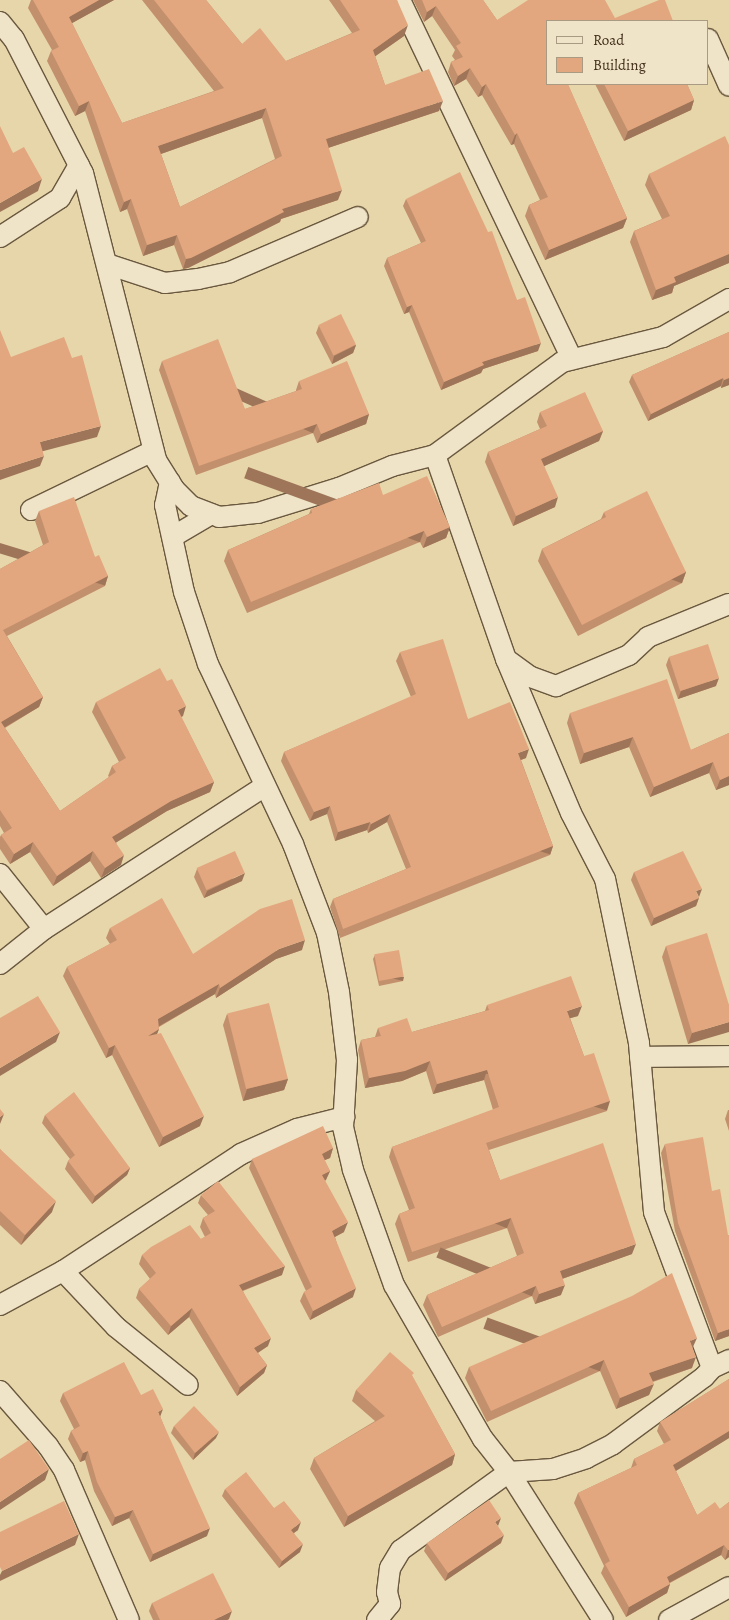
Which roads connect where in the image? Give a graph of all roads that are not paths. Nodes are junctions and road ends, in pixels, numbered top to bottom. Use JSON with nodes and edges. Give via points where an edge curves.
{"nodes":[{"id":1,"x":400,"y":0,"type":"edge"},
{"id":2,"x":0,"y":22,"type":"edge"},
{"id":3,"x":709,"y":41,"type":"edge"},
{"id":4,"x":729,"y":86,"type":"edge"},
{"id":5,"x":78,"y":165,"type":"junction"},
{"id":6,"x":60,"y":198,"type":"junction"},
{"id":7,"x":90,"y":199,"type":"junction"},
{"id":8,"x":358,"y":217,"type":"dead end"},
{"id":9,"x":0,"y":237,"type":"edge"},
{"id":10,"x":108,"y":264,"type":"junction"},
{"id":11,"x":729,"y":299,"type":"edge"},
{"id":12,"x":572,"y":359,"type":"junction"},
{"id":13,"x":153,"y":451,"type":"junction"},
{"id":14,"x":435,"y":455,"type":"junction"},
{"id":15,"x":170,"y":482,"type":"junction"},
{"id":16,"x":31,"y":510,"type":"dead end"},
{"id":17,"x":211,"y":514,"type":"junction"},
{"id":18,"x":174,"y":536,"type":"junction"},
{"id":19,"x":729,"y":604,"type":"edge"},
{"id":20,"x":506,"y":659,"type":"junction"},
{"id":21,"x":265,"y":786,"type":"junction"},
{"id":22,"x":0,"y":874,"type":"edge"},
{"id":23,"x":44,"y":929,"type":"junction"},
{"id":24,"x":0,"y":964,"type":"edge"},
{"id":25,"x":729,"y":1056,"type":"edge"},
{"id":26,"x":640,"y":1057,"type":"junction"},
{"id":27,"x":344,"y":1117,"type":"junction"},
{"id":28,"x":63,"y":1271,"type":"junction"},
{"id":29,"x":0,"y":1305,"type":"edge"},
{"id":30,"x":721,"y":1364,"type":"edge"},
{"id":31,"x":188,"y":1385,"type":"dead end"},
{"id":32,"x":0,"y":1390,"type":"edge"},
{"id":33,"x":509,"y":1472,"type":"junction"},
{"id":34,"x":729,"y":1588,"type":"edge"},
{"id":35,"x":129,"y":1620,"type":"edge"},
{"id":36,"x":377,"y":1620,"type":"edge"},
{"id":37,"x":603,"y":1620,"type":"edge"},
{"id":38,"x":669,"y":1620,"type":"edge"}],
"edges":[{"from":1,"to":12,"type":"street"},
{"from":2,"to":5,"type":"street","via":[[14,39]]},
{"from":3,"to":4,"type":"street"},
{"from":5,"to":6,"type":"street"},
{"from":5,"to":7,"type":"street"},
{"from":6,"to":7,"type":"street"},
{"from":6,"to":9,"type":"street"},
{"from":7,"to":10,"type":"street"},
{"from":8,"to":10,"type":"street","via":[[230,272],[198,279],[165,283]]},
{"from":10,"to":13,"type":"street"},
{"from":11,"to":12,"type":"street","via":[[664,336]]},
{"from":12,"to":14,"type":"street","via":[[562,362]]},
{"from":13,"to":15,"type":"street"},
{"from":13,"to":16,"type":"street"},
{"from":14,"to":17,"type":"street","via":[[392,466],[339,488],[258,513],[219,517]]},
{"from":14,"to":20,"type":"street"},
{"from":15,"to":17,"type":"street","via":[[191,506]]},
{"from":15,"to":18,"type":"street","via":[[165,505]]},
{"from":17,"to":18,"type":"street"},
{"from":18,"to":21,"type":"street","via":[[184,592],[208,664]]},
{"from":19,"to":20,"type":"street","via":[[648,637],[630,655],[556,686],[531,676]]},
{"from":20,"to":26,"type":"street","via":[[570,812],[605,879]]},
{"from":21,"to":23,"type":"street"},
{"from":21,"to":27,"type":"street","via":[[293,844],[327,933],[340,992],[347,1060]]},
{"from":22,"to":23,"type":"street"},
{"from":23,"to":24,"type":"street"},
{"from":25,"to":26,"type":"street"},
{"from":26,"to":30,"type":"street","via":[[654,1212]]},
{"from":27,"to":28,"type":"street","via":[[297,1129],[241,1154]]},
{"from":27,"to":33,"type":"street","via":[[354,1170],[394,1285],[483,1439]]},
{"from":28,"to":29,"type":"street"},
{"from":28,"to":31,"type":"street","via":[[116,1327]]},
{"from":30,"to":33,"type":"street","via":[[632,1430],[586,1458],[553,1469]]},
{"from":32,"to":35,"type":"street","via":[[64,1470]]},
{"from":33,"to":36,"type":"street","via":[[401,1550],[390,1568],[387,1592],[390,1604]]},
{"from":33,"to":37,"type":"street"},
{"from":34,"to":38,"type":"street"}]}
